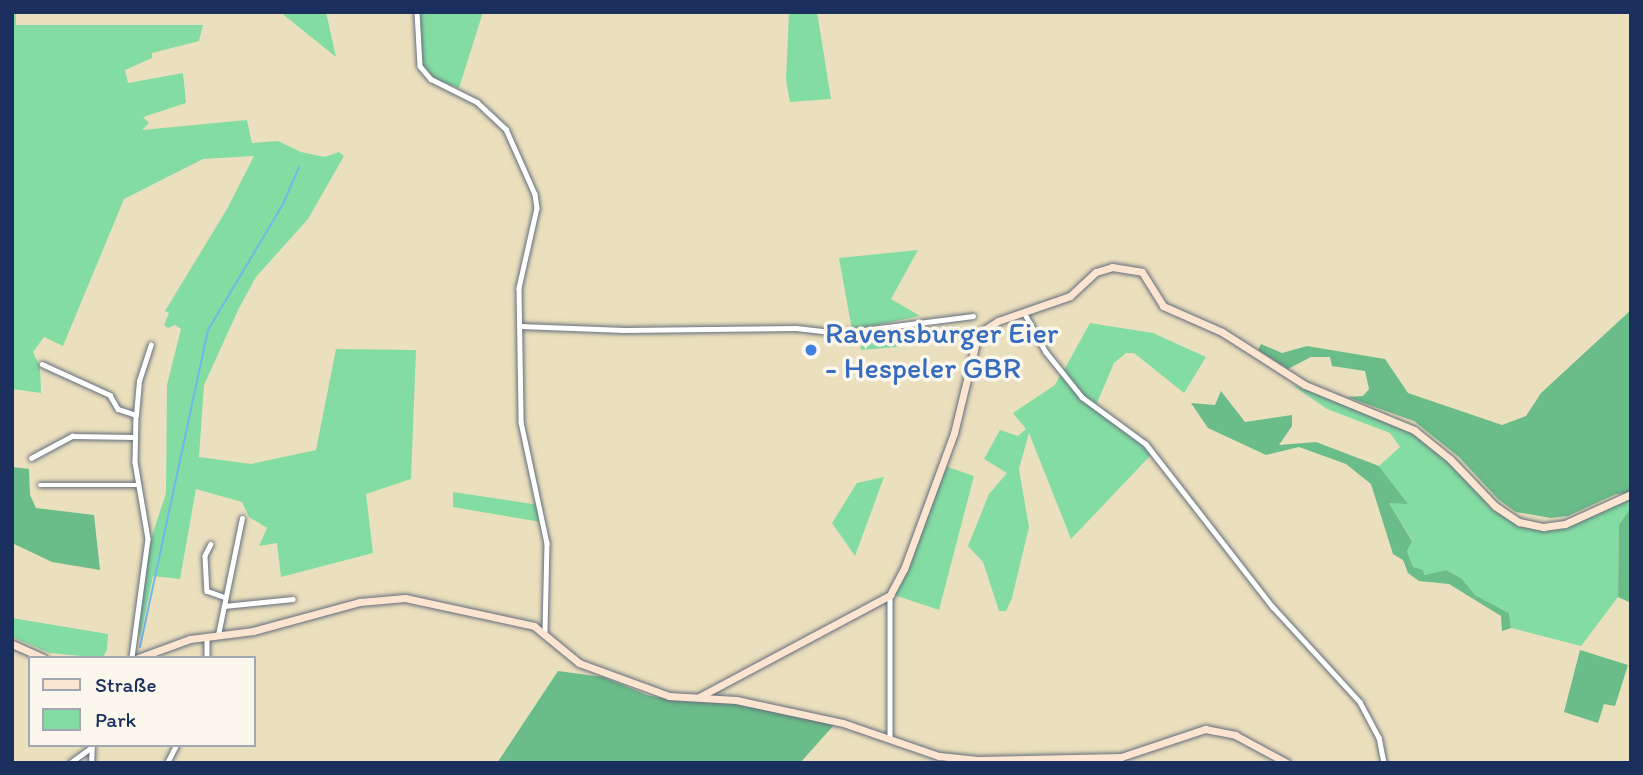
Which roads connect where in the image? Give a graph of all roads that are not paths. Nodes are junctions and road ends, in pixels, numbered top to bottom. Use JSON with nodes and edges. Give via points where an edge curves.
{"nodes":[{"id":1,"x":417,"y":12,"type":"edge"},
{"id":2,"x":1025,"y":314,"type":"junction"},
{"id":3,"x":973,"y":316,"type":"dead end"},
{"id":4,"x":520,"y":326,"type":"junction"},
{"id":5,"x":152,"y":345,"type":"dead end"},
{"id":6,"x":42,"y":364,"type":"dead end"},
{"id":7,"x":136,"y":415,"type":"junction"},
{"id":8,"x":135,"y":437,"type":"junction"},
{"id":9,"x":31,"y":458,"type":"dead end"},
{"id":10,"x":40,"y":485,"type":"dead end"},
{"id":11,"x":139,"y":485,"type":"junction"},
{"id":12,"x":1631,"y":494,"type":"edge"},
{"id":13,"x":242,"y":518,"type":"dead end"},
{"id":14,"x":211,"y":544,"type":"dead end"},
{"id":15,"x":890,"y":595,"type":"junction"},
{"id":16,"x":224,"y":597,"type":"junction"},
{"id":17,"x":293,"y":599,"type":"dead end"},
{"id":18,"x":224,"y":606,"type":"junction"},
{"id":19,"x":545,"y":634,"type":"junction"},
{"id":20,"x":218,"y":636,"type":"junction"},
{"id":21,"x":207,"y":637,"type":"junction"},
{"id":22,"x":12,"y":644,"type":"edge"},
{"id":23,"x":39,"y":656,"type":"edge"},
{"id":24,"x":132,"y":656,"type":"edge"},
{"id":25,"x":145,"y":656,"type":"edge"},
{"id":26,"x":207,"y":656,"type":"edge"},
{"id":27,"x":699,"y":697,"type":"junction"},
{"id":28,"x":890,"y":736,"type":"junction"},
{"id":29,"x":90,"y":747,"type":"edge"},
{"id":30,"x":175,"y":747,"type":"edge"},
{"id":31,"x":70,"y":763,"type":"edge"},
{"id":32,"x":92,"y":763,"type":"edge"},
{"id":33,"x":167,"y":763,"type":"edge"},
{"id":34,"x":1287,"y":763,"type":"edge"},
{"id":35,"x":1384,"y":763,"type":"edge"}],
"edges":[{"from":1,"to":4,"type":"street","via":[[415,39],[425,74],[489,111],[519,152],[537,208],[519,288]]},
{"from":2,"to":12,"type":"street","via":[[1079,290],[1096,272],[1134,268],[1149,278],[1168,310],[1222,332],[1305,385],[1414,430],[1495,506],[1519,522],[1543,527],[1565,524]]},
{"from":2,"to":15,"type":"street","via":[[983,327],[978,334],[954,433]]},
{"from":2,"to":35,"type":"street","via":[[1046,352],[1082,397],[1146,444],[1273,607],[1360,702],[1379,737]]},
{"from":3,"to":4,"type":"street","via":[[849,333],[807,328]]},
{"from":4,"to":19,"type":"street","via":[[521,422],[547,543]]},
{"from":5,"to":7,"type":"street","via":[[139,381]]},
{"from":6,"to":7,"type":"street","via":[[110,394],[118,409]]},
{"from":7,"to":8,"type":"street"},
{"from":8,"to":9,"type":"street","via":[[72,436]]},
{"from":8,"to":11,"type":"street"},
{"from":10,"to":11,"type":"street"},
{"from":11,"to":24,"type":"street","via":[[148,539]]},
{"from":13,"to":16,"type":"street"},
{"from":14,"to":16,"type":"street","via":[[205,556],[207,591]]},
{"from":15,"to":27,"type":"street"},
{"from":15,"to":28,"type":"street"},
{"from":16,"to":18,"type":"street"},
{"from":17,"to":18,"type":"street"},
{"from":18,"to":20,"type":"street"},
{"from":19,"to":20,"type":"street","via":[[517,620],[405,598],[379,598],[264,629]]},
{"from":19,"to":27,"type":"street","via":[[567,655],[592,668],[669,696]]},
{"from":20,"to":21,"type":"street"},
{"from":21,"to":25,"type":"street"},
{"from":21,"to":26,"type":"street"},
{"from":22,"to":23,"type":"street"},
{"from":27,"to":28,"type":"street","via":[[752,703]]},
{"from":28,"to":34,"type":"street","via":[[923,752],[956,759],[1103,758],[1149,751],[1195,730],[1213,729],[1235,735]]},
{"from":29,"to":31,"type":"street"},
{"from":29,"to":32,"type":"street"},
{"from":30,"to":33,"type":"street"}]}
